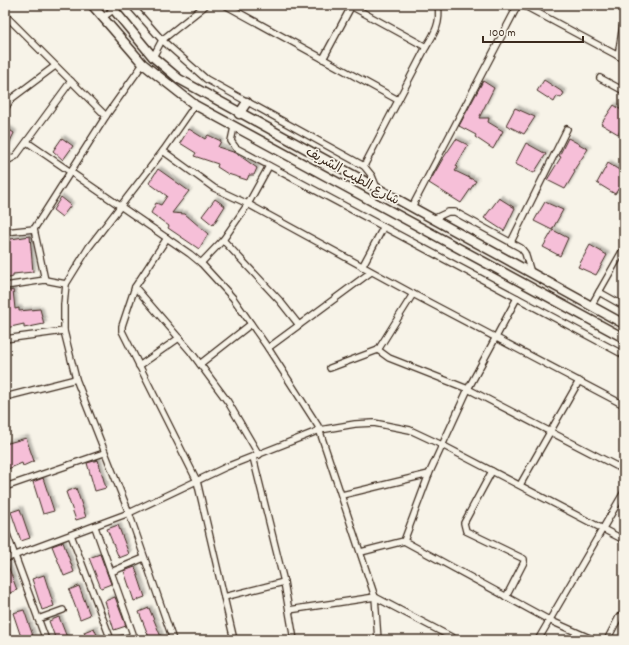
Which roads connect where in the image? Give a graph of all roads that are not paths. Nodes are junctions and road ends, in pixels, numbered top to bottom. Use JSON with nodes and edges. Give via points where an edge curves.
{"nodes":[{"id":1,"x":92,"y":5,"type":"edge"},
{"id":2,"x":131,"y":5,"type":"edge"},
{"id":3,"x":206,"y":5,"type":"edge"},
{"id":4,"x":225,"y":5,"type":"edge"},
{"id":5,"x":352,"y":5,"type":"edge"},
{"id":6,"x":438,"y":5,"type":"edge"},
{"id":7,"x":518,"y":5,"type":"edge"},
{"id":8,"x":523,"y":5,"type":"edge"},
{"id":9,"x":114,"y":7,"type":"edge"},
{"id":10,"x":5,"y":15,"type":"edge"},
{"id":11,"x":102,"y":18,"type":"junction"},
{"id":12,"x":624,"y":19,"type":"edge"},
{"id":13,"x":162,"y":40,"type":"junction"},
{"id":14,"x":426,"y":47,"type":"junction"},
{"id":15,"x":618,"y":56,"type":"junction"},
{"id":16,"x":153,"y":57,"type":"junction"},
{"id":17,"x":323,"y":59,"type":"junction"},
{"id":18,"x":624,"y":59,"type":"edge"},
{"id":19,"x":143,"y":64,"type":"junction"},
{"id":20,"x":55,"y":66,"type":"junction"},
{"id":21,"x":600,"y":78,"type":"dead end"},
{"id":22,"x":71,"y":81,"type":"junction"},
{"id":23,"x":624,"y":91,"type":"edge"},
{"id":24,"x":8,"y":99,"type":"edge"},
{"id":25,"x":398,"y":100,"type":"junction"},
{"id":26,"x":247,"y":102,"type":"junction"},
{"id":27,"x":195,"y":105,"type":"junction"},
{"id":28,"x":5,"y":109,"type":"edge"},
{"id":29,"x":239,"y":114,"type":"junction"},
{"id":30,"x":106,"y":116,"type":"junction"},
{"id":31,"x":234,"y":127,"type":"junction"},
{"id":32,"x":567,"y":129,"type":"dead end"},
{"id":33,"x":27,"y":142,"type":"junction"},
{"id":34,"x":300,"y":146,"type":"junction"},
{"id":35,"x":163,"y":151,"type":"junction"},
{"id":36,"x":294,"y":159,"type":"junction"},
{"id":37,"x":325,"y":159,"type":"junction"},
{"id":38,"x":5,"y":162,"type":"edge"},
{"id":39,"x":269,"y":166,"type":"junction"},
{"id":40,"x":364,"y":166,"type":"junction"},
{"id":41,"x":72,"y":171,"type":"junction"},
{"id":42,"x":317,"y":172,"type":"junction"},
{"id":43,"x":377,"y":189,"type":"junction"},
{"id":44,"x":248,"y":204,"type":"junction"},
{"id":45,"x":120,"y":206,"type":"junction"},
{"id":46,"x":412,"y":206,"type":"junction"},
{"id":47,"x":433,"y":220,"type":"junction"},
{"id":48,"x":383,"y":228,"type":"junction"},
{"id":49,"x":34,"y":229,"type":"junction"},
{"id":50,"x":5,"y":232,"type":"edge"},
{"id":51,"x":168,"y":238,"type":"junction"},
{"id":52,"x":223,"y":240,"type":"junction"},
{"id":53,"x":511,"y":242,"type":"junction"},
{"id":54,"x":624,"y":248,"type":"edge"},
{"id":55,"x":201,"y":263,"type":"junction"},
{"id":56,"x":362,"y":267,"type":"junction"},
{"id":57,"x":371,"y":272,"type":"junction"},
{"id":58,"x":531,"y":274,"type":"junction"},
{"id":59,"x":45,"y":280,"type":"junction"},
{"id":60,"x":66,"y":284,"type":"junction"},
{"id":61,"x":5,"y":286,"type":"edge"},
{"id":62,"x":135,"y":287,"type":"junction"},
{"id":63,"x":599,"y":292,"type":"junction"},
{"id":64,"x":413,"y":294,"type":"junction"},
{"id":65,"x":517,"y":298,"type":"junction"},
{"id":66,"x":591,"y":306,"type":"junction"},
{"id":67,"x":624,"y":306,"type":"edge"},
{"id":68,"x":251,"y":324,"type":"junction"},
{"id":69,"x":624,"y":324,"type":"edge"},
{"id":70,"x":299,"y":325,"type":"junction"},
{"id":71,"x":64,"y":331,"type":"junction"},
{"id":72,"x":179,"y":338,"type":"junction"},
{"id":73,"x":497,"y":338,"type":"junction"},
{"id":74,"x":624,"y":338,"type":"edge"},
{"id":75,"x":5,"y":339,"type":"edge"},
{"id":76,"x":268,"y":348,"type":"junction"},
{"id":77,"x":378,"y":350,"type":"junction"},
{"id":78,"x":624,"y":355,"type":"edge"},
{"id":79,"x":200,"y":364,"type":"junction"},
{"id":80,"x":139,"y":366,"type":"junction"},
{"id":81,"x":330,"y":368,"type":"dead end"},
{"id":82,"x":76,"y":378,"type":"junction"},
{"id":83,"x":579,"y":381,"type":"junction"},
{"id":84,"x":468,"y":389,"type":"junction"},
{"id":85,"x":5,"y":397,"type":"edge"},
{"id":86,"x":624,"y":405,"type":"edge"},
{"id":87,"x":320,"y":430,"type":"junction"},
{"id":88,"x":550,"y":432,"type":"junction"},
{"id":89,"x":442,"y":444,"type":"junction"},
{"id":90,"x":104,"y":453,"type":"junction"},
{"id":91,"x":259,"y":455,"type":"junction"},
{"id":92,"x":253,"y":457,"type":"junction"},
{"id":93,"x":624,"y":470,"type":"edge"},
{"id":94,"x":492,"y":471,"type":"junction"},
{"id":95,"x":429,"y":474,"type":"junction"},
{"id":96,"x":197,"y":481,"type":"junction"},
{"id":97,"x":520,"y":485,"type":"junction"},
{"id":98,"x":5,"y":487,"type":"edge"},
{"id":99,"x":624,"y":492,"type":"edge"},
{"id":100,"x":342,"y":495,"type":"junction"},
{"id":101,"x":128,"y":513,"type":"junction"},
{"id":102,"x":94,"y":527,"type":"junction"},
{"id":103,"x":603,"y":528,"type":"junction"},
{"id":104,"x":5,"y":530,"type":"edge"},
{"id":105,"x":71,"y":535,"type":"junction"},
{"id":106,"x":624,"y":540,"type":"edge"},
{"id":107,"x":404,"y":541,"type":"junction"},
{"id":108,"x":361,"y":552,"type":"junction"},
{"id":109,"x":14,"y":556,"type":"junction"},
{"id":110,"x":144,"y":558,"type":"junction"},
{"id":111,"x":5,"y":559,"type":"edge"},
{"id":112,"x":111,"y":572,"type":"junction"},
{"id":113,"x":284,"y":582,"type":"junction"},
{"id":114,"x":224,"y":597,"type":"junction"},
{"id":115,"x":375,"y":597,"type":"junction"},
{"id":116,"x":506,"y":597,"type":"junction"},
{"id":117,"x":63,"y":610,"type":"dead end"},
{"id":118,"x":289,"y":610,"type":"junction"},
{"id":119,"x":624,"y":614,"type":"edge"},
{"id":120,"x":38,"y":619,"type":"junction"},
{"id":121,"x":549,"y":620,"type":"junction"},
{"id":122,"x":46,"y":640,"type":"edge"},
{"id":123,"x":110,"y":640,"type":"edge"},
{"id":124,"x":117,"y":640,"type":"edge"},
{"id":125,"x":173,"y":640,"type":"edge"},
{"id":126,"x":234,"y":640,"type":"edge"},
{"id":127,"x":294,"y":640,"type":"edge"},
{"id":128,"x":378,"y":640,"type":"edge"},
{"id":129,"x":457,"y":640,"type":"edge"},
{"id":130,"x":538,"y":640,"type":"edge"},
{"id":131,"x":594,"y":640,"type":"edge"},
{"id":132,"x":607,"y":640,"type":"edge"}],
"edges":[{"from":1,"to":11,"type":"main road","name":"شارع الطيب الشريف"},
{"from":2,"to":13,"type":"street"},
{"from":3,"to":13,"type":"street"},
{"from":4,"to":17,"type":"street"},
{"from":5,"to":14,"type":"street"},
{"from":5,"to":17,"type":"street"},
{"from":6,"to":14,"type":"street","via":[[439,22]]},
{"from":7,"to":46,"type":"street"},
{"from":8,"to":15,"type":"street"},
{"from":9,"to":11,"type":"street"},
{"from":9,"to":16,"type":"main road","name":"شارع الطيب الشريف"},
{"from":10,"to":20,"type":"street"},
{"from":11,"to":19,"type":"main road","name":"شارع الطيب الشريف"},
{"from":12,"to":15,"type":"street"},
{"from":13,"to":16,"type":"street"},
{"from":13,"to":26,"type":"street","via":[[206,79]]},
{"from":14,"to":25,"type":"street"},
{"from":15,"to":18,"type":"street"},
{"from":16,"to":29,"type":"main road","name":"شارع الطيب الشريف","via":[[179,79]]},
{"from":17,"to":25,"type":"street"},
{"from":19,"to":27,"type":"main road","name":"شارع الطيب الشريف"},
{"from":19,"to":30,"type":"street"},
{"from":20,"to":22,"type":"street"},
{"from":20,"to":24,"type":"street"},
{"from":21,"to":23,"type":"street"},
{"from":22,"to":30,"type":"street"},
{"from":22,"to":33,"type":"street"},
{"from":24,"to":28,"type":"street"},
{"from":25,"to":40,"type":"street"},
{"from":26,"to":29,"type":"main road"},
{"from":26,"to":40,"type":"street"},
{"from":27,"to":31,"type":"main road","name":"شارع الطيب الشريف"},
{"from":27,"to":35,"type":"street"},
{"from":29,"to":34,"type":"main road","name":"شارع الطيب الشريف"},
{"from":30,"to":41,"type":"street"},
{"from":31,"to":36,"type":"main road","name":"شارع الطيب الشريف"},
{"from":31,"to":39,"type":"street","via":[[232,141],[236,148]]},
{"from":32,"to":53,"type":"street"},
{"from":33,"to":38,"type":"street","via":[[16,156]]},
{"from":33,"to":41,"type":"street"},
{"from":34,"to":36,"type":"main road","via":[[303,155]]},
{"from":34,"to":37,"type":"main road","name":"شارع الطيب الشريف"},
{"from":35,"to":44,"type":"street","via":[[203,181]]},
{"from":35,"to":45,"type":"street"},
{"from":36,"to":42,"type":"main road","name":"شارع الطيب الشريف"},
{"from":37,"to":42,"type":"main road","via":[[317,164]]},
{"from":37,"to":43,"type":"main road","name":"شارع الطيب الشريف"},
{"from":39,"to":44,"type":"street"},
{"from":39,"to":48,"type":"street"},
{"from":40,"to":43,"type":"street","via":[[372,176]]},
{"from":41,"to":45,"type":"street"},
{"from":41,"to":49,"type":"street"},
{"from":42,"to":74,"type":"main road","name":"شارع الطيب الشريف"},
{"from":43,"to":46,"type":"main road","name":"شارع الطيب الشريف"},
{"from":44,"to":52,"type":"street"},
{"from":44,"to":56,"type":"street"},
{"from":45,"to":51,"type":"street"},
{"from":45,"to":60,"type":"street","via":[[88,247]]},
{"from":46,"to":47,"type":"main road","name":"شارع الطيب الشريف"},
{"from":47,"to":53,"type":"street","via":[[448,212],[455,212]]},
{"from":47,"to":58,"type":"main road","name":"شارع الطيب الشريف"},
{"from":48,"to":56,"type":"street"},
{"from":48,"to":65,"type":"street"},
{"from":49,"to":50,"type":"street"},
{"from":49,"to":59,"type":"street"},
{"from":51,"to":55,"type":"street"},
{"from":51,"to":62,"type":"street"},
{"from":52,"to":55,"type":"street"},
{"from":52,"to":70,"type":"street"},
{"from":53,"to":58,"type":"street","via":[[524,251]]},
{"from":54,"to":63,"type":"street"},
{"from":55,"to":68,"type":"street","via":[[233,298]]},
{"from":56,"to":57,"type":"street"},
{"from":57,"to":64,"type":"street"},
{"from":57,"to":70,"type":"street"},
{"from":58,"to":66,"type":"main road","name":"شارع الطيب الشريف"},
{"from":59,"to":60,"type":"street"},
{"from":59,"to":61,"type":"street"},
{"from":60,"to":71,"type":"street"},
{"from":62,"to":72,"type":"street"},
{"from":62,"to":80,"type":"street","via":[[122,331]]},
{"from":63,"to":66,"type":"street"},
{"from":63,"to":67,"type":"street"},
{"from":64,"to":73,"type":"street"},
{"from":64,"to":77,"type":"street"},
{"from":65,"to":73,"type":"street"},
{"from":65,"to":78,"type":"street"},
{"from":66,"to":69,"type":"main road","name":"شارع الطيب الشريف"},
{"from":68,"to":76,"type":"street"},
{"from":68,"to":79,"type":"street"},
{"from":70,"to":76,"type":"street"},
{"from":71,"to":75,"type":"street"},
{"from":71,"to":82,"type":"street"},
{"from":72,"to":79,"type":"street"},
{"from":72,"to":80,"type":"street"},
{"from":73,"to":83,"type":"street"},
{"from":73,"to":84,"type":"street"},
{"from":76,"to":87,"type":"street"},
{"from":77,"to":81,"type":"street"},
{"from":77,"to":84,"type":"street","via":[[389,358]]},
{"from":79,"to":91,"type":"street","via":[[228,402]]},
{"from":80,"to":96,"type":"street"},
{"from":82,"to":85,"type":"street"},
{"from":82,"to":90,"type":"street"},
{"from":83,"to":86,"type":"street"},
{"from":83,"to":88,"type":"street"},
{"from":84,"to":88,"type":"street"},
{"from":84,"to":89,"type":"street"},
{"from":87,"to":89,"type":"street","via":[[355,424],[374,424],[410,430]]},
{"from":87,"to":91,"type":"street"},
{"from":87,"to":100,"type":"street"},
{"from":88,"to":93,"type":"street"},
{"from":88,"to":97,"type":"street"},
{"from":89,"to":94,"type":"street"},
{"from":89,"to":95,"type":"street"},
{"from":90,"to":98,"type":"street"},
{"from":90,"to":101,"type":"street"},
{"from":91,"to":92,"type":"street"},
{"from":92,"to":96,"type":"street"},
{"from":92,"to":113,"type":"street"},
{"from":94,"to":97,"type":"street"},
{"from":94,"to":116,"type":"street","via":[[464,527],[466,531],[524,559]]},
{"from":95,"to":100,"type":"street"},
{"from":95,"to":107,"type":"street"},
{"from":96,"to":101,"type":"street"},
{"from":96,"to":114,"type":"street"},
{"from":97,"to":103,"type":"street"},
{"from":99,"to":103,"type":"street"},
{"from":100,"to":108,"type":"street"},
{"from":101,"to":102,"type":"street"},
{"from":101,"to":110,"type":"street"},
{"from":102,"to":105,"type":"street"},
{"from":102,"to":112,"type":"street"},
{"from":103,"to":106,"type":"street"},
{"from":103,"to":121,"type":"street"},
{"from":104,"to":109,"type":"street"},
{"from":105,"to":109,"type":"street"},
{"from":105,"to":123,"type":"street"},
{"from":107,"to":108,"type":"street"},
{"from":107,"to":116,"type":"street"},
{"from":108,"to":115,"type":"street"},
{"from":109,"to":111,"type":"street"},
{"from":109,"to":120,"type":"street"},
{"from":110,"to":112,"type":"street"},
{"from":110,"to":125,"type":"street"},
{"from":112,"to":124,"type":"street","via":[[133,634]]},
{"from":113,"to":114,"type":"street"},
{"from":113,"to":118,"type":"street"},
{"from":114,"to":126,"type":"street"},
{"from":115,"to":118,"type":"street"},
{"from":115,"to":128,"type":"street"},
{"from":115,"to":129,"type":"street"},
{"from":116,"to":121,"type":"street"},
{"from":117,"to":120,"type":"street"},
{"from":118,"to":127,"type":"street"},
{"from":119,"to":132,"type":"street"},
{"from":120,"to":122,"type":"street"},
{"from":121,"to":130,"type":"street"},
{"from":121,"to":131,"type":"street"}]}
